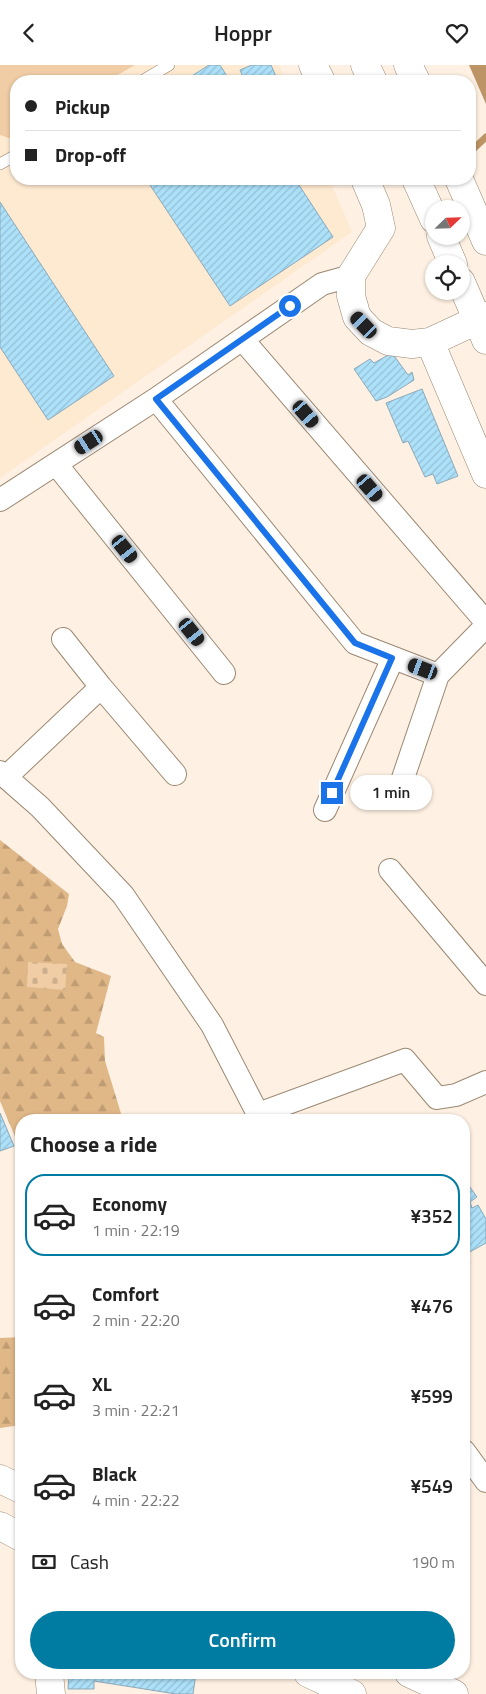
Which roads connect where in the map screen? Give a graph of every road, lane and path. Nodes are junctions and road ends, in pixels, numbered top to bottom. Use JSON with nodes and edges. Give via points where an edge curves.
{"nodes":[{"id":1,"x":170,"y":65,"type":"edge"},
{"id":2,"x":152,"y":75,"type":"edge"},
{"id":3,"x":368,"y":185,"type":"edge"},
{"id":4,"x":419,"y":185,"type":"edge"},
{"id":5,"x":462,"y":185,"type":"edge"},
{"id":6,"x":425,"y":200,"type":"edge"},
{"id":7,"x":486,"y":241,"type":"edge"},
{"id":8,"x":351,"y":276,"type":"junction"},
{"id":9,"x":470,"y":300,"type":"edge"},
{"id":10,"x":483,"y":326,"type":"edge"},
{"id":11,"x":242,"y":339,"type":"junction"},
{"id":12,"x":430,"y":342,"type":"junction"},
{"id":13,"x":156,"y":399,"type":"junction"},
{"id":14,"x":56,"y":464,"type":"junction"},
{"id":15,"x":486,"y":474,"type":"edge"},
{"id":16,"x":0,"y":501,"type":"edge"},
{"id":17,"x":486,"y":622,"type":"edge"},
{"id":18,"x":486,"y":626,"type":"edge"},
{"id":19,"x":63,"y":639,"type":"dead end"},
{"id":20,"x":392,"y":658,"type":"junction"},
{"id":21,"x":224,"y":673,"type":"dead end"},
{"id":22,"x":438,"y":675,"type":"junction"},
{"id":23,"x":101,"y":687,"type":"junction"},
{"id":24,"x":3,"y":774,"type":"edge"},
{"id":25,"x":175,"y":774,"type":"dead end"},
{"id":26,"x":401,"y":784,"type":"dead end"},
{"id":27,"x":325,"y":810,"type":"dead end"},
{"id":28,"x":390,"y":869,"type":"dead end"},
{"id":29,"x":486,"y":984,"type":"edge"},
{"id":30,"x":486,"y":1081,"type":"edge"},
{"id":31,"x":258,"y":1114,"type":"edge"},
{"id":32,"x":268,"y":1114,"type":"edge"},
{"id":33,"x":470,"y":1459,"type":"edge"},
{"id":34,"x":0,"y":1479,"type":"edge"},
{"id":35,"x":486,"y":1481,"type":"edge"},
{"id":36,"x":15,"y":1486,"type":"edge"},
{"id":37,"x":0,"y":1527,"type":"edge"},
{"id":38,"x":15,"y":1534,"type":"edge"},
{"id":39,"x":50,"y":1679,"type":"edge"},
{"id":40,"x":321,"y":1679,"type":"edge"},
{"id":41,"x":422,"y":1679,"type":"edge"},
{"id":42,"x":51,"y":1694,"type":"edge"},
{"id":43,"x":352,"y":1694,"type":"edge"},
{"id":44,"x":454,"y":1694,"type":"edge"}],
"edges":[{"from":1,"to":2,"type":"lane"},
{"from":3,"to":8,"type":"main road","via":[[381,228]]},
{"from":4,"to":6,"type":"main road"},
{"from":5,"to":7,"type":"main road"},
{"from":8,"to":11,"type":"street","via":[[322,284]]},
{"from":8,"to":12,"type":"main road","via":[[350,296],[357,317],[371,332],[388,341]]},
{"from":9,"to":10,"type":"main road"},
{"from":10,"to":12,"type":"main road"},
{"from":11,"to":13,"type":"street"},
{"from":11,"to":17,"type":"street"},
{"from":12,"to":15,"type":"main road"},
{"from":13,"to":14,"type":"street"},
{"from":13,"to":20,"type":"street","via":[[355,643]]},
{"from":14,"to":16,"type":"street"},
{"from":14,"to":21,"type":"street"},
{"from":18,"to":22,"type":"street"},
{"from":19,"to":23,"type":"street"},
{"from":20,"to":22,"type":"street"},
{"from":20,"to":27,"type":"street"},
{"from":22,"to":26,"type":"street"},
{"from":23,"to":24,"type":"street"},
{"from":23,"to":25,"type":"street"},
{"from":24,"to":31,"type":"street","via":[[40,807],[123,895],[212,1025]]},
{"from":28,"to":29,"type":"street"},
{"from":30,"to":32,"type":"street","via":[[456,1095],[437,1098],[405,1059]]},
{"from":33,"to":35,"type":"street"},
{"from":34,"to":36,"type":"main road"},
{"from":37,"to":38,"type":"main road"},
{"from":39,"to":42,"type":"main road"},
{"from":40,"to":43,"type":"main road"},
{"from":41,"to":44,"type":"main road"}]}
